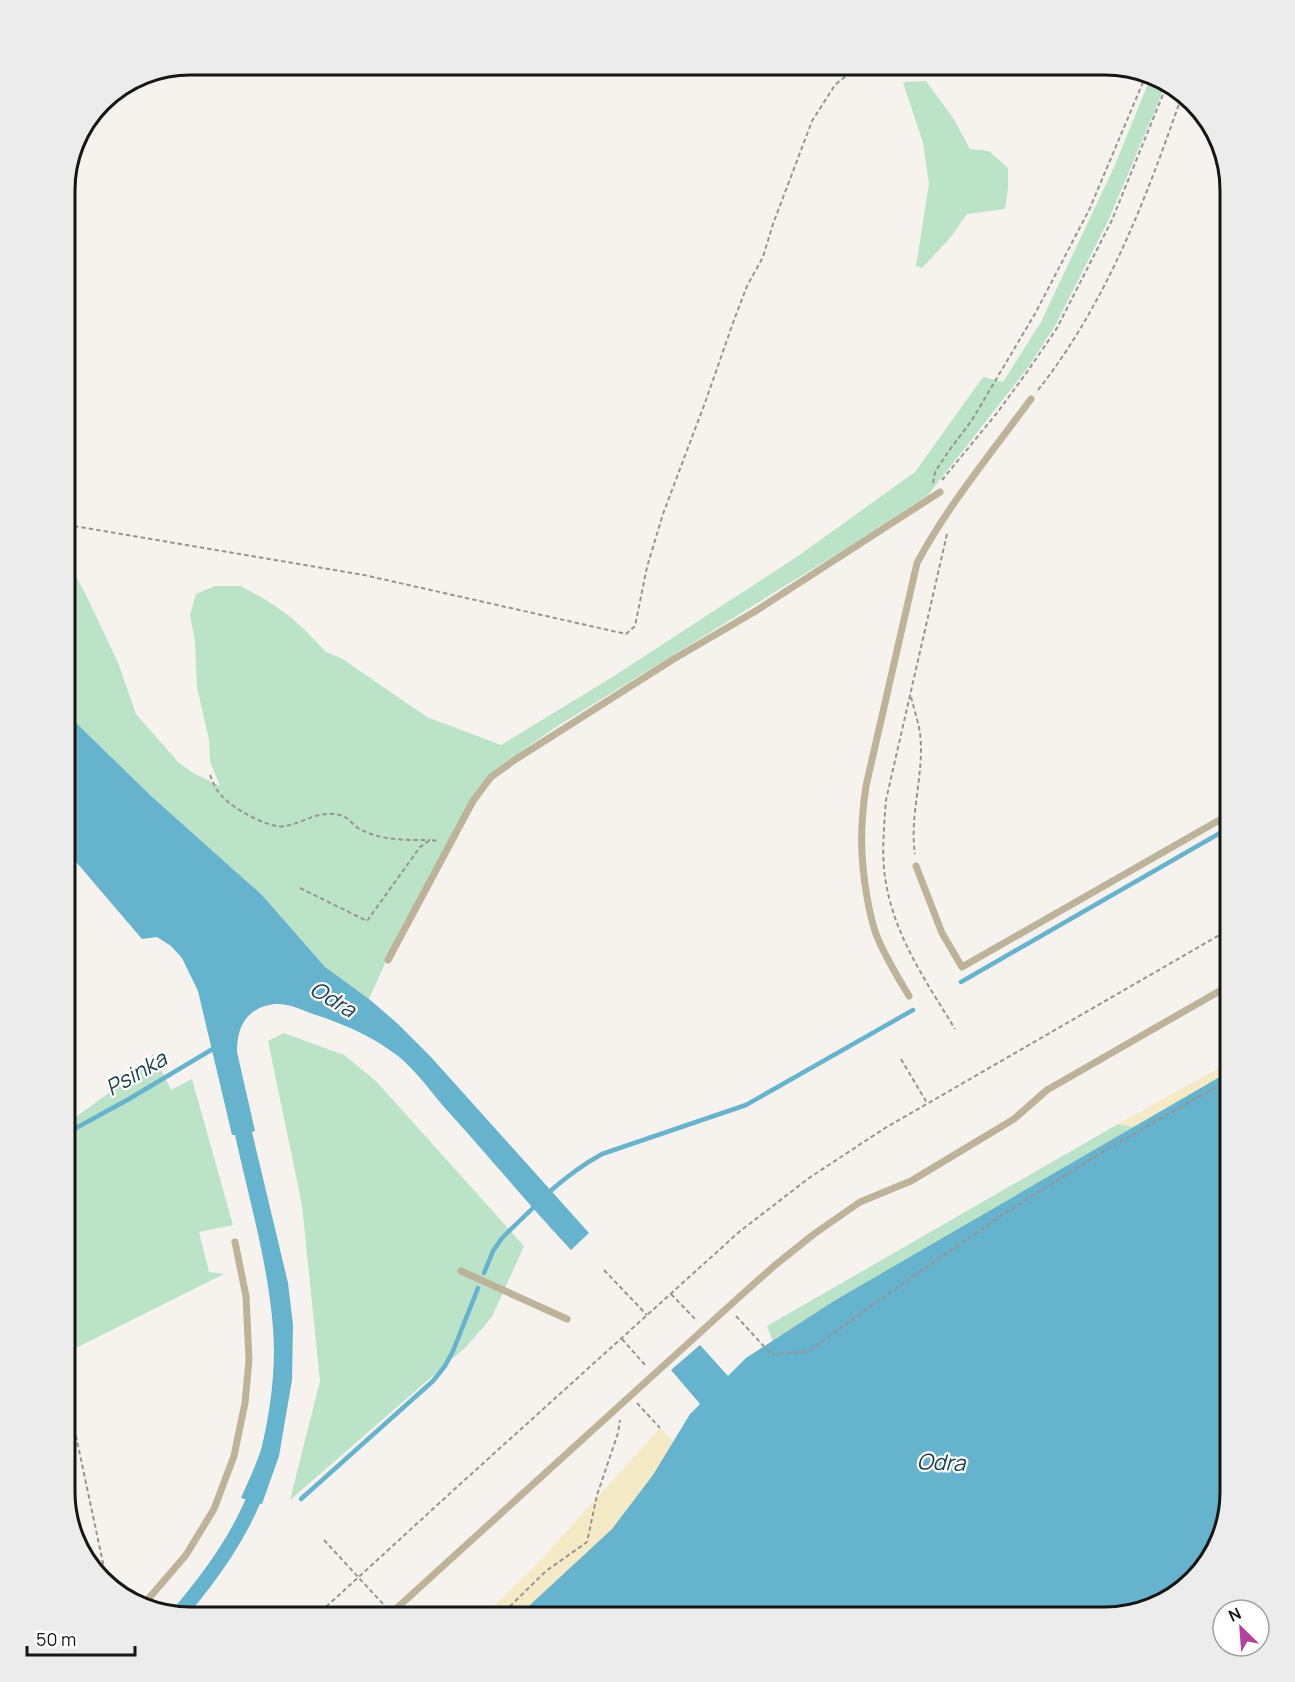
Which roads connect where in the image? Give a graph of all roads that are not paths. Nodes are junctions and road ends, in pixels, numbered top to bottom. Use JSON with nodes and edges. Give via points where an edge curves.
{"nodes":[{"id":1,"x":1031,"y":399,"type":"road end"},
{"id":2,"x":940,"y":492,"type":"road end"},
{"id":3,"x":1220,"y":820,"type":"edge"},
{"id":4,"x":916,"y":866,"type":"road end"},
{"id":5,"x":388,"y":960,"type":"dead end"},
{"id":6,"x":1220,"y":992,"type":"edge"},
{"id":7,"x":909,"y":996,"type":"dead end"},
{"id":8,"x":235,"y":1242,"type":"dead end"},
{"id":9,"x":461,"y":1271,"type":"dead end"},
{"id":10,"x":567,"y":1319,"type":"dead end"},
{"id":11,"x":148,"y":1599,"type":"edge"},
{"id":12,"x":400,"y":1607,"type":"edge"}],
"edges":[{"from":1,"to":7,"type":"lane","via":[[917,563],[866,786],[861,847],[869,908],[882,948]]},
{"from":2,"to":5,"type":"lane","via":[[491,777],[472,801]]},
{"from":3,"to":4,"type":"lane","via":[[962,967],[942,933]]},
{"from":6,"to":12,"type":"lane","via":[[1047,1090],[1014,1119],[911,1181],[860,1202],[814,1234],[728,1307]]},
{"from":8,"to":11,"type":"lane","via":[[246,1296],[249,1360],[234,1456],[214,1509],[186,1555]]},
{"from":9,"to":10,"type":"lane"}]}
